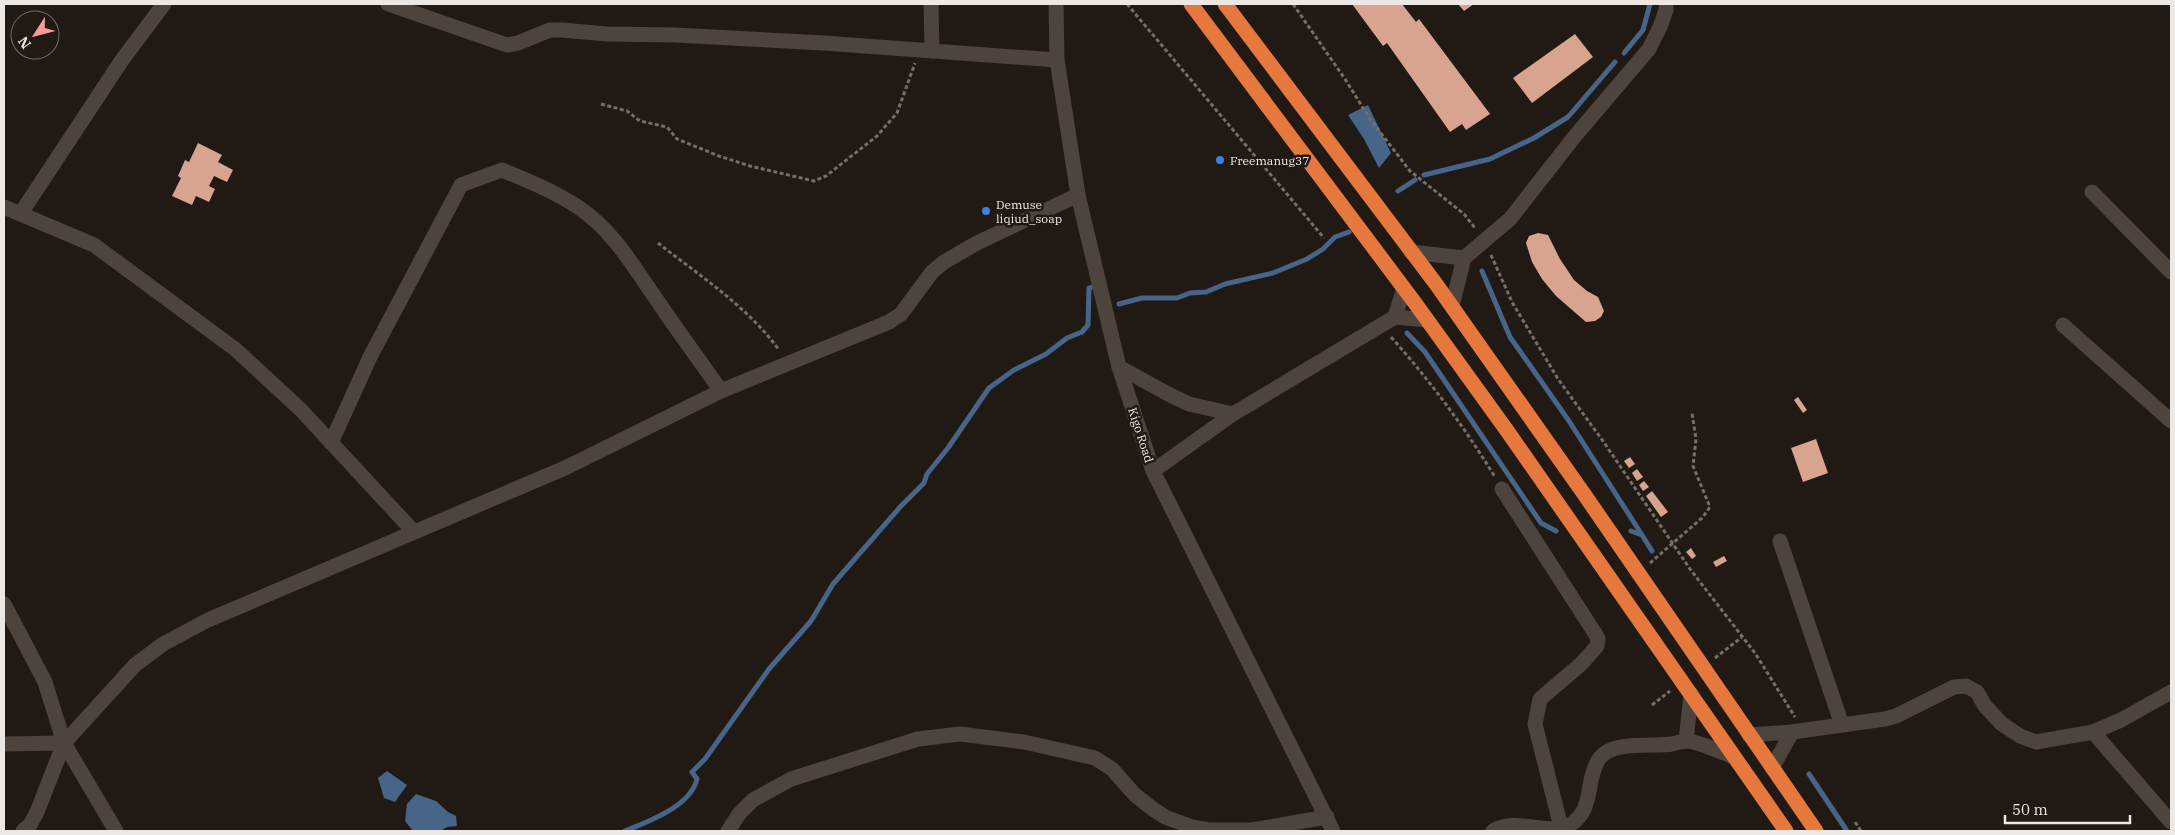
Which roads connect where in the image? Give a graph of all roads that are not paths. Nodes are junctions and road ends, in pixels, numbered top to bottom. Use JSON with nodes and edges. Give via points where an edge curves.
{"nodes":[{"id":1,"x":164,"y":4,"type":"edge"},
{"id":2,"x":388,"y":4,"type":"edge"},
{"id":3,"x":931,"y":4,"type":"edge"},
{"id":4,"x":1056,"y":4,"type":"edge"},
{"id":5,"x":1191,"y":4,"type":"edge"},
{"id":6,"x":1225,"y":4,"type":"edge"},
{"id":7,"x":1666,"y":4,"type":"edge"},
{"id":8,"x":925,"y":51,"type":"junction"},
{"id":9,"x":1057,"y":60,"type":"junction"},
{"id":10,"x":2092,"y":192,"type":"dead end"},
{"id":11,"x":1078,"y":195,"type":"junction"},
{"id":12,"x":4,"y":207,"type":"edge"},
{"id":13,"x":21,"y":213,"type":"junction"},
{"id":14,"x":1411,"y":252,"type":"junction"},
{"id":15,"x":1464,"y":258,"type":"junction"},
{"id":16,"x":2171,"y":272,"type":"edge"},
{"id":17,"x":1404,"y":288,"type":"junction"},
{"id":18,"x":1452,"y":306,"type":"junction"},
{"id":19,"x":1395,"y":317,"type":"junction"},
{"id":20,"x":1427,"y":320,"type":"junction"},
{"id":21,"x":2063,"y":325,"type":"dead end"},
{"id":22,"x":1119,"y":367,"type":"junction"},
{"id":23,"x":722,"y":391,"type":"junction"},
{"id":24,"x":1233,"y":414,"type":"junction"},
{"id":25,"x":2171,"y":420,"type":"edge"},
{"id":26,"x":331,"y":443,"type":"junction"},
{"id":27,"x":1153,"y":471,"type":"junction"},
{"id":28,"x":1502,"y":489,"type":"road end"},
{"id":29,"x":414,"y":532,"type":"junction"},
{"id":30,"x":1780,"y":541,"type":"dead end"},
{"id":31,"x":4,"y":604,"type":"edge"},
{"id":32,"x":2171,"y":692,"type":"edge"},
{"id":33,"x":1691,"y":694,"type":"junction"},
{"id":34,"x":1842,"y":725,"type":"junction"},
{"id":35,"x":1798,"y":731,"type":"junction"},
{"id":36,"x":2093,"y":732,"type":"junction"},
{"id":37,"x":1749,"y":735,"type":"junction"},
{"id":38,"x":1686,"y":741,"type":"junction"},
{"id":39,"x":64,"y":743,"type":"junction"},
{"id":40,"x":4,"y":744,"type":"edge"},
{"id":41,"x":1734,"y":756,"type":"junction"},
{"id":42,"x":1772,"y":768,"type":"junction"},
{"id":43,"x":1327,"y":817,"type":"junction"},
{"id":44,"x":2171,"y":822,"type":"edge"},
{"id":45,"x":1562,"y":830,"type":"edge"},
{"id":46,"x":23,"y":831,"type":"edge"},
{"id":47,"x":116,"y":831,"type":"edge"},
{"id":48,"x":728,"y":831,"type":"edge"},
{"id":49,"x":1333,"y":831,"type":"edge"},
{"id":50,"x":1493,"y":831,"type":"edge"},
{"id":51,"x":1786,"y":831,"type":"edge"},
{"id":52,"x":1816,"y":831,"type":"edge"}],
"edges":[{"from":1,"to":13,"type":"street","via":[[122,60]]},
{"from":2,"to":8,"type":"street","via":[[507,45],[550,30],[562,30]]},
{"from":3,"to":8,"type":"street"},
{"from":4,"to":9,"type":"street","name":"Kigo Road"},
{"from":5,"to":17,"type":"highway"},
{"from":6,"to":14,"type":"highway"},
{"from":7,"to":15,"type":"street","via":[[1660,27],[1649,49],[1510,219]]},
{"from":8,"to":9,"type":"street"},
{"from":9,"to":11,"type":"street","name":"Kigo Road"},
{"from":10,"to":16,"type":"street"},
{"from":11,"to":22,"type":"street","name":"Kigo Road"},
{"from":11,"to":23,"type":"street","via":[[944,262],[932,272],[901,314],[889,322]]},
{"from":12,"to":13,"type":"street"},
{"from":13,"to":26,"type":"street","via":[[94,245],[236,349]]},
{"from":14,"to":15,"type":"street"},
{"from":14,"to":18,"type":"highway"},
{"from":15,"to":18,"type":"street"},
{"from":17,"to":19,"type":"street"},
{"from":17,"to":20,"type":"highway"},
{"from":18,"to":37,"type":"highway"},
{"from":19,"to":20,"type":"street"},
{"from":19,"to":24,"type":"street"},
{"from":20,"to":33,"type":"highway"},
{"from":21,"to":25,"type":"street"},
{"from":22,"to":24,"type":"street","via":[[1189,404]]},
{"from":22,"to":27,"type":"street","name":"Kigo Road"},
{"from":23,"to":26,"type":"street","via":[[630,258],[605,231],[579,208],[547,189],[502,170],[461,185],[370,357]]},
{"from":23,"to":29,"type":"street","via":[[565,468]]},
{"from":24,"to":27,"type":"street"},
{"from":26,"to":29,"type":"street"},
{"from":27,"to":43,"type":"street","name":"Kigo Road"},
{"from":28,"to":45,"type":"street","via":[[1598,638],[1597,646],[1540,699],[1538,708],[1536,724]]},
{"from":29,"to":39,"type":"street","via":[[208,620],[163,644],[135,665]]},
{"from":30,"to":34,"type":"street"},
{"from":31,"to":39,"type":"street","via":[[46,682]]},
{"from":32,"to":36,"type":"street"},
{"from":33,"to":38,"type":"street"},
{"from":33,"to":41,"type":"highway"},
{"from":34,"to":35,"type":"street"},
{"from":34,"to":36,"type":"street","via":[[1896,716],[1954,687],[1966,686],[1977,692],[2002,724],[2036,742]]},
{"from":35,"to":37,"type":"street"},
{"from":35,"to":42,"type":"street"},
{"from":36,"to":44,"type":"street"},
{"from":37,"to":42,"type":"highway"},
{"from":38,"to":41,"type":"street"},
{"from":38,"to":45,"type":"street","via":[[1620,748],[1605,754],[1595,768],[1584,813]]},
{"from":39,"to":40,"type":"street"},
{"from":39,"to":46,"type":"street","via":[[37,812]]},
{"from":39,"to":47,"type":"street"},
{"from":41,"to":51,"type":"highway"},
{"from":42,"to":52,"type":"highway"},
{"from":43,"to":48,"type":"street","via":[[1252,830],[1192,827],[1153,809],[1096,758],[1024,742],[960,734],[918,739],[791,779],[753,800]]},
{"from":43,"to":49,"type":"street","name":"Kigo Road"},
{"from":45,"to":50,"type":"street","via":[[1507,826]]}]}
